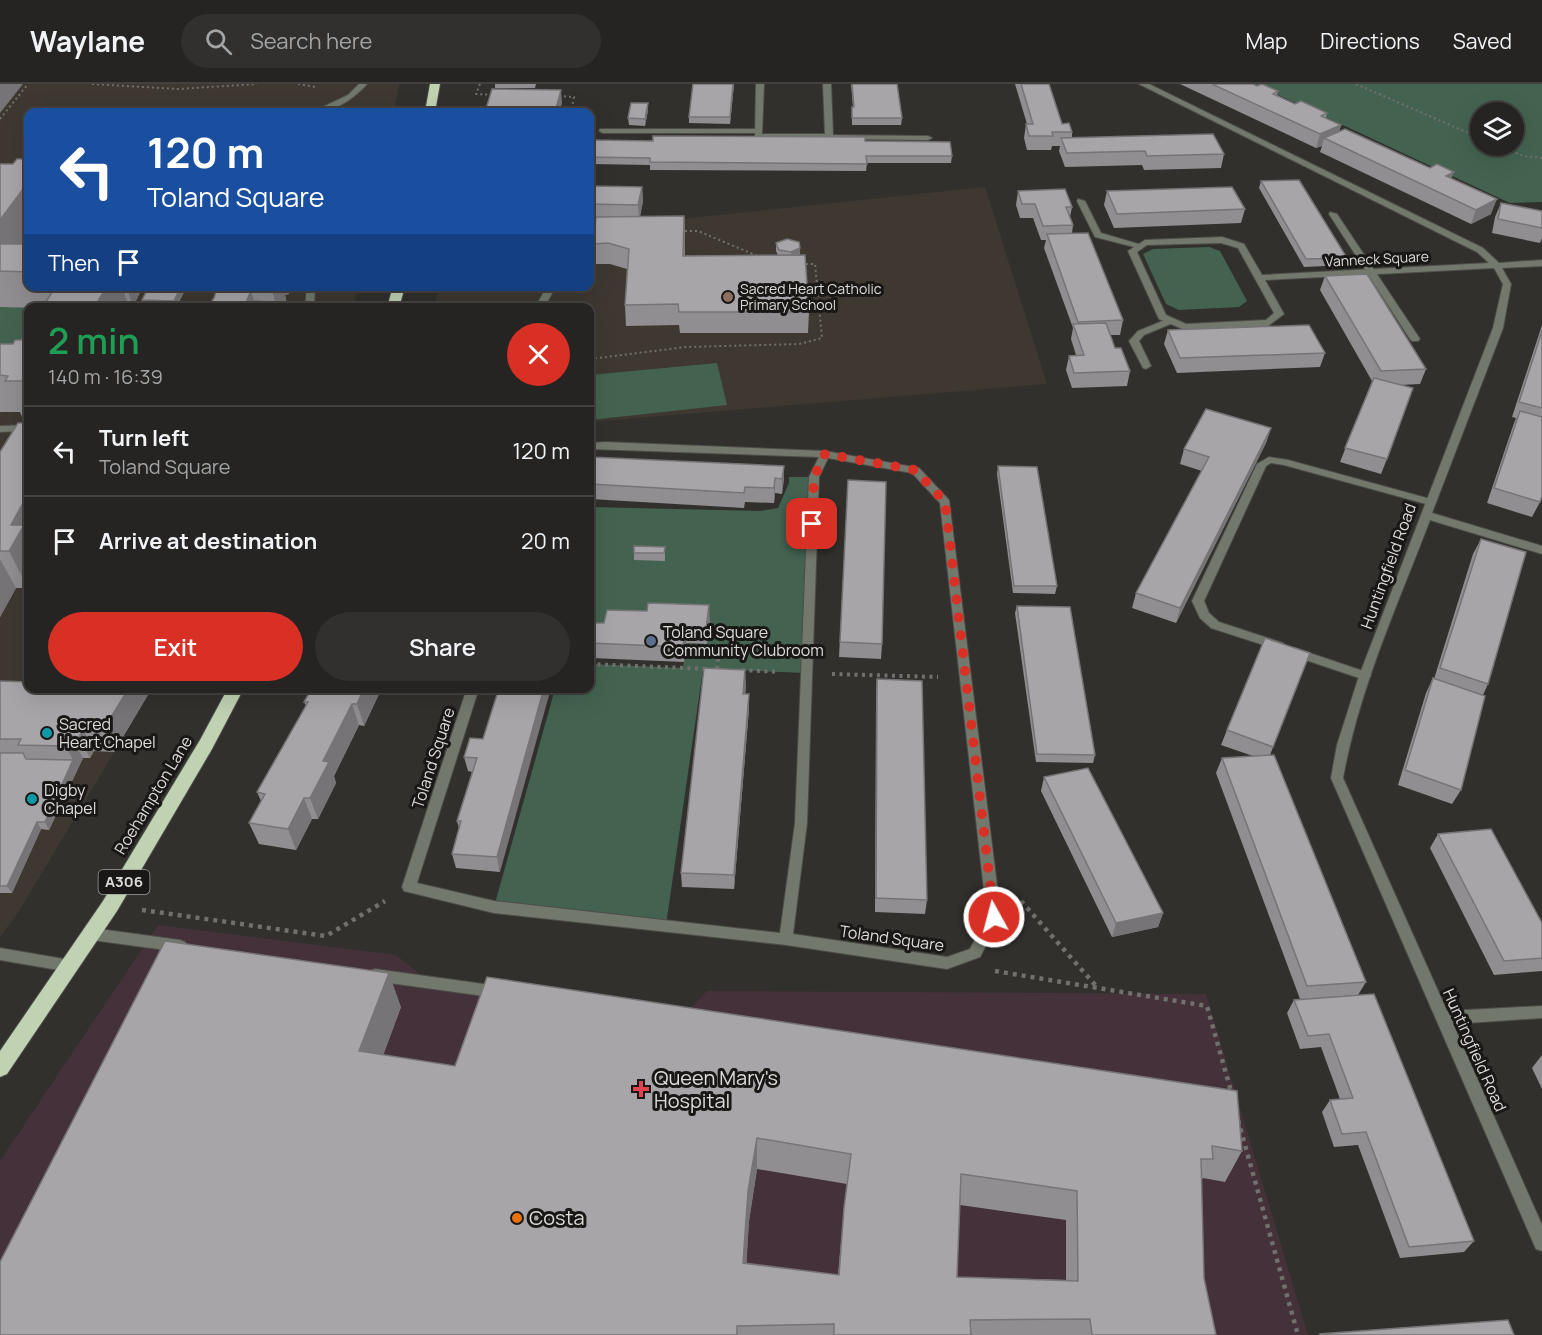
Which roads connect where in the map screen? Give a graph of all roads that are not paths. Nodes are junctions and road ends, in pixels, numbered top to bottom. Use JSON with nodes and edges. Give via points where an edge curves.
{"nodes":[{"id":1,"x":363,"y":84,"type":"edge"},
{"id":2,"x":435,"y":84,"type":"edge"},
{"id":3,"x":760,"y":84,"type":"edge"},
{"id":4,"x":827,"y":84,"type":"edge"},
{"id":5,"x":1143,"y":84,"type":"edge"},
{"id":6,"x":325,"y":108,"type":"edge"},
{"id":7,"x":431,"y":108,"type":"edge"},
{"id":8,"x":603,"y":131,"type":"dead end"},
{"id":9,"x":758,"y":131,"type":"junction"},
{"id":10,"x":829,"y":137,"type":"junction"},
{"id":11,"x":928,"y":138,"type":"dead end"},
{"id":12,"x":1081,"y":201,"type":"dead end"},
{"id":13,"x":1333,"y":214,"type":"dead end"},
{"id":14,"x":1139,"y":247,"type":"junction"},
{"id":15,"x":1542,"y":263,"type":"edge"},
{"id":16,"x":1497,"y":266,"type":"junction"},
{"id":17,"x":1371,"y":272,"type":"junction"},
{"id":18,"x":1259,"y":278,"type":"junction"},
{"id":19,"x":1170,"y":321,"type":"junction"},
{"id":20,"x":1415,"y":339,"type":"dead end"},
{"id":21,"x":1146,"y":366,"type":"dead end"},
{"id":22,"x":24,"y":428,"type":"edge"},
{"id":23,"x":0,"y":429,"type":"edge"},
{"id":24,"x":594,"y":446,"type":"edge"},
{"id":25,"x":825,"y":454,"type":"junction"},
{"id":26,"x":1430,"y":502,"type":"junction"},
{"id":27,"x":1426,"y":515,"type":"junction"},
{"id":28,"x":1542,"y":550,"type":"edge"},
{"id":29,"x":1365,"y":676,"type":"junction"},
{"id":30,"x":233,"y":693,"type":"edge"},
{"id":31,"x":471,"y":693,"type":"edge"},
{"id":32,"x":92,"y":934,"type":"junction"},
{"id":33,"x":786,"y":939,"type":"junction"},
{"id":34,"x":198,"y":949,"type":"edge"},
{"id":35,"x":0,"y":954,"type":"edge"},
{"id":36,"x":70,"y":966,"type":"junction"},
{"id":37,"x":363,"y":973,"type":"edge"},
{"id":38,"x":517,"y":995,"type":"edge"},
{"id":39,"x":1542,"y":1012,"type":"edge"},
{"id":40,"x":1443,"y":1018,"type":"junction"},
{"id":41,"x":0,"y":1068,"type":"edge"},
{"id":42,"x":1542,"y":1243,"type":"edge"}],
"edges":[{"from":1,"to":6,"type":"street","via":[[351,96]]},
{"from":2,"to":7,"type":"highway"},
{"from":3,"to":9,"type":"street"},
{"from":4,"to":10,"type":"street"},
{"from":5,"to":16,"type":"street","via":[[1480,249]]},
{"from":8,"to":9,"type":"street"},
{"from":9,"to":10,"type":"street","via":[[758,136]]},
{"from":10,"to":11,"type":"street"},
{"from":12,"to":14,"type":"street","via":[[1098,235]]},
{"from":13,"to":17,"type":"street"},
{"from":14,"to":18,"type":"street","via":[[1145,243],[1222,240],[1241,246]]},
{"from":14,"to":19,"type":"street","via":[[1132,251],[1162,317]]},
{"from":15,"to":16,"type":"street","name":"Vanneck Square"},
{"from":16,"to":17,"type":"street","name":"Vanneck Square"},
{"from":16,"to":26,"type":"street","name":"Huntingfield Road","via":[[1507,284],[1498,328]]},
{"from":17,"to":18,"type":"street","name":"Vanneck Square"},
{"from":17,"to":20,"type":"street"},
{"from":18,"to":19,"type":"street","via":[[1280,314],[1268,323],[1185,327]]},
{"from":19,"to":21,"type":"street","via":[[1134,340]]},
{"from":22,"to":23,"type":"street"},
{"from":24,"to":25,"type":"street","name":"Toland Square"},
{"from":25,"to":33,"type":"street","via":[[814,477],[801,823]]},
{"from":25,"to":33,"type":"street","name":"Toland Square","via":[[915,470],[945,502],[994,917],[975,953],[947,963]]},
{"from":26,"to":27,"type":"street","name":"Huntingfield Road"},
{"from":26,"to":29,"type":"street","via":[[1269,460],[1262,464],[1198,601],[1204,615],[1215,625]]},
{"from":27,"to":28,"type":"street"},
{"from":27,"to":29,"type":"street","name":"Huntingfield Road"},
{"from":29,"to":40,"type":"street","name":"Huntingfield Road","via":[[1337,778]]},
{"from":30,"to":32,"type":"highway","name":"Roehampton Lane","number":"A306"},
{"from":31,"to":33,"type":"street","name":"Toland Square","via":[[409,887],[494,907]]},
{"from":32,"to":34,"type":"street"},
{"from":32,"to":36,"type":"highway","name":"Roehampton Lane","number":"A306"},
{"from":35,"to":36,"type":"street"},
{"from":36,"to":41,"type":"highway","name":"Roehampton Lane","number":"A306"},
{"from":37,"to":38,"type":"street"},
{"from":39,"to":40,"type":"street"},
{"from":40,"to":42,"type":"street","name":"Huntingfield Road"}]}
